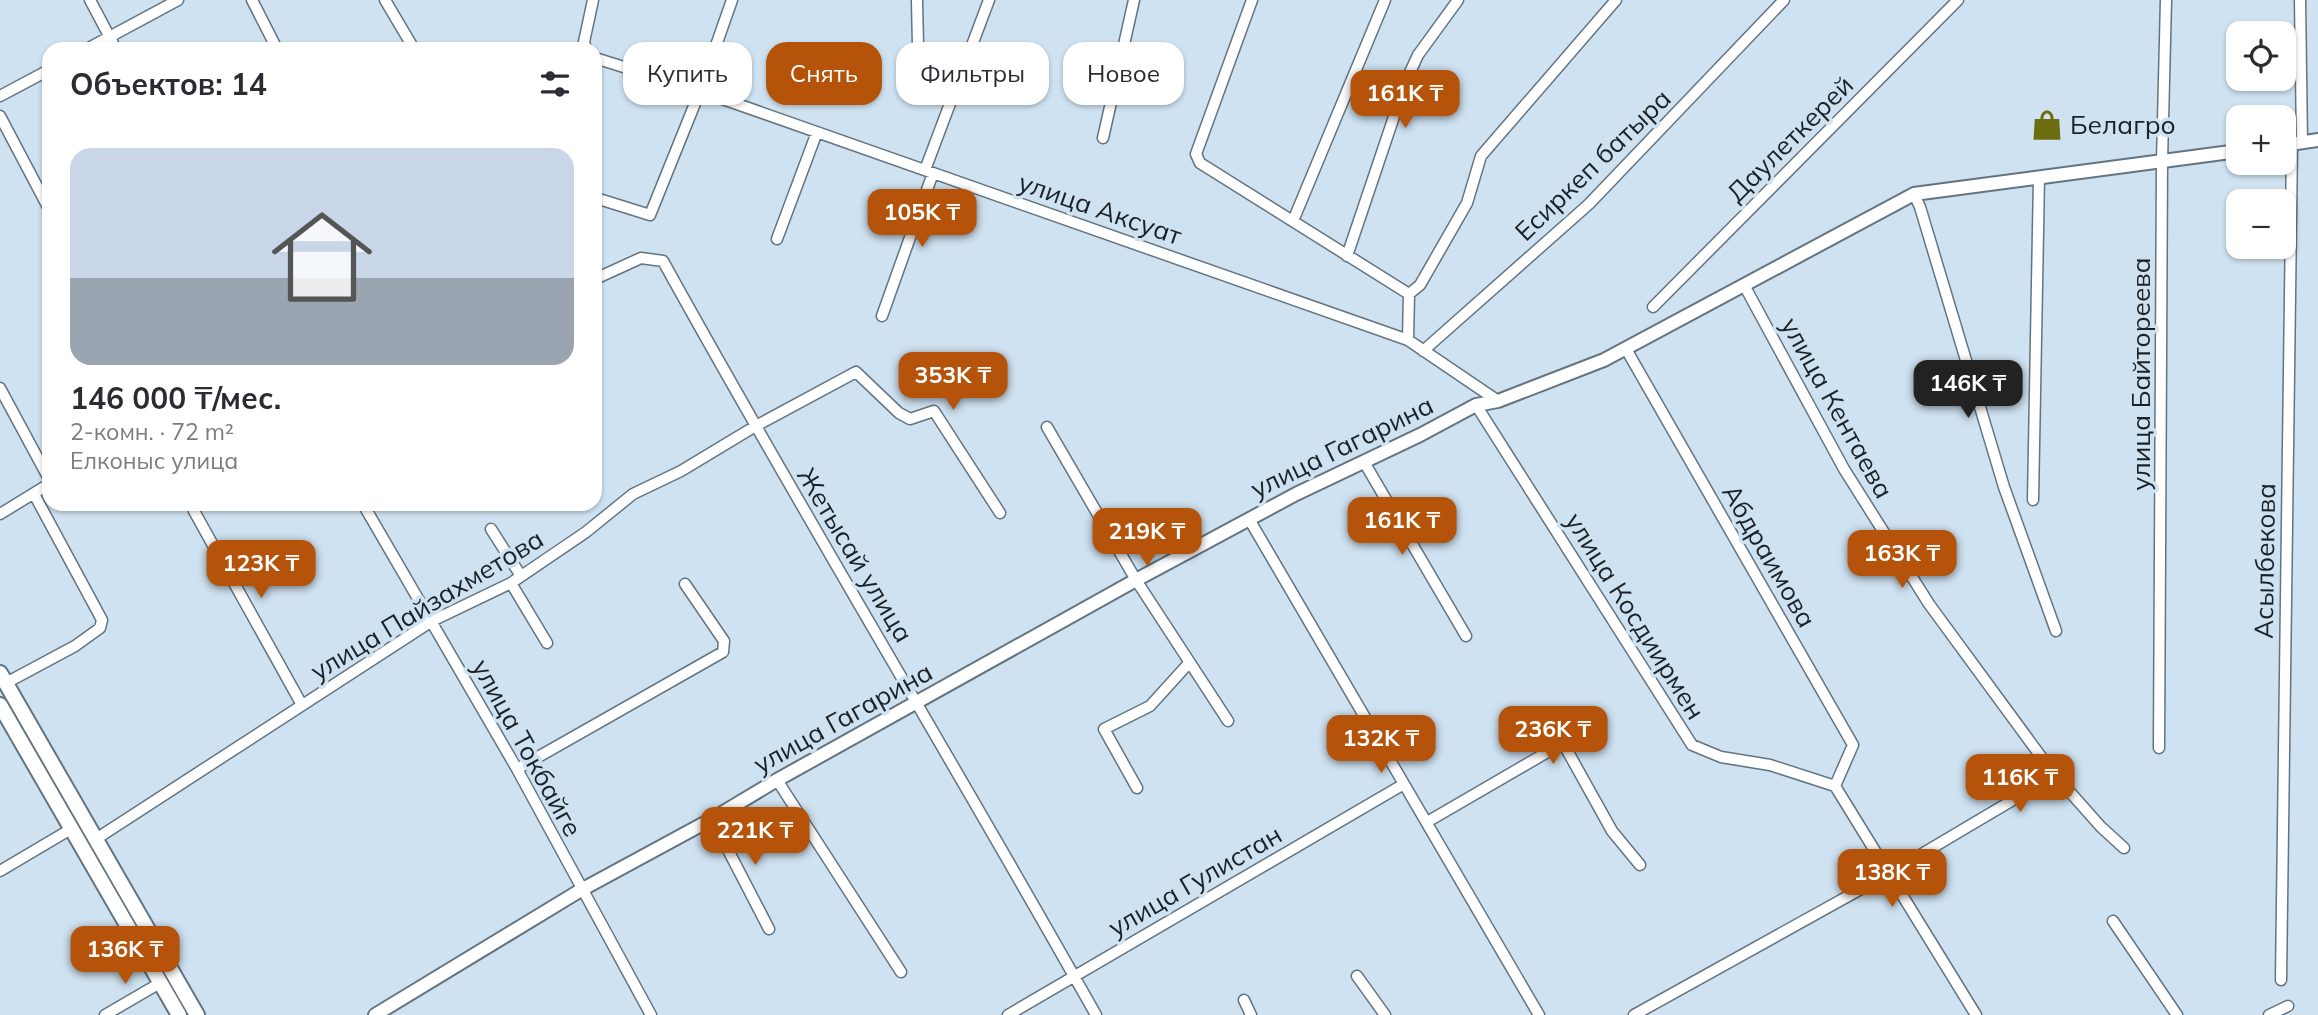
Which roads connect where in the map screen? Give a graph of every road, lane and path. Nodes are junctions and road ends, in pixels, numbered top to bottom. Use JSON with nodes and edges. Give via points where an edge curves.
{"nodes":[{"id":1,"x":90,"y":0,"type":"edge"},
{"id":2,"x":178,"y":0,"type":"edge"},
{"id":3,"x":252,"y":0,"type":"edge"},
{"id":4,"x":386,"y":0,"type":"edge"},
{"id":5,"x":593,"y":0,"type":"edge"},
{"id":6,"x":732,"y":0,"type":"edge"},
{"id":7,"x":917,"y":0,"type":"edge"},
{"id":8,"x":989,"y":0,"type":"edge"},
{"id":9,"x":1134,"y":0,"type":"edge"},
{"id":10,"x":1252,"y":0,"type":"edge"},
{"id":11,"x":1385,"y":0,"type":"edge"},
{"id":12,"x":1458,"y":0,"type":"edge"},
{"id":13,"x":1616,"y":0,"type":"edge"},
{"id":14,"x":1784,"y":0,"type":"edge"},
{"id":15,"x":1958,"y":0,"type":"edge"},
{"id":16,"x":2166,"y":0,"type":"edge"},
{"id":17,"x":2300,"y":0,"type":"edge"},
{"id":18,"x":110,"y":37,"type":"junction"},
{"id":19,"x":101,"y":42,"type":"edge"},
{"id":20,"x":112,"y":42,"type":"edge"},
{"id":21,"x":273,"y":42,"type":"edge"},
{"id":22,"x":410,"y":42,"type":"edge"},
{"id":23,"x":584,"y":42,"type":"edge"},
{"id":24,"x":717,"y":42,"type":"edge"},
{"id":25,"x":918,"y":42,"type":"edge"},
{"id":26,"x":973,"y":42,"type":"edge"},
{"id":27,"x":602,"y":60,"type":"edge"},
{"id":28,"x":623,"y":67,"type":"edge"},
{"id":29,"x":42,"y":74,"type":"edge"},
{"id":30,"x":0,"y":96,"type":"edge"},
{"id":31,"x":694,"y":105,"type":"edge"},
{"id":32,"x":740,"y":105,"type":"edge"},
{"id":33,"x":951,"y":105,"type":"edge"},
{"id":34,"x":2295,"y":105,"type":"edge"},
{"id":35,"x":0,"y":116,"type":"edge"},
{"id":36,"x":817,"y":132,"type":"junction"},
{"id":37,"x":1103,"y":138,"type":"dead end"},
{"id":38,"x":2318,"y":140,"type":"edge"},
{"id":39,"x":2296,"y":144,"type":"edge"},
{"id":40,"x":2226,"y":153,"type":"edge"},
{"id":41,"x":2162,"y":161,"type":"junction"},
{"id":42,"x":929,"y":171,"type":"junction"},
{"id":43,"x":2293,"y":175,"type":"edge"},
{"id":44,"x":2039,"y":177,"type":"junction"},
{"id":45,"x":1914,"y":194,"type":"junction"},
{"id":46,"x":42,"y":195,"type":"edge"},
{"id":47,"x":602,"y":200,"type":"edge"},
{"id":48,"x":1293,"y":221,"type":"junction"},
{"id":49,"x":777,"y":239,"type":"dead end"},
{"id":50,"x":1346,"y":257,"type":"junction"},
{"id":51,"x":602,"y":276,"type":"edge"},
{"id":52,"x":1744,"y":285,"type":"junction"},
{"id":53,"x":1409,"y":295,"type":"junction"},
{"id":54,"x":1653,"y":307,"type":"dead end"},
{"id":55,"x":882,"y":316,"type":"dead end"},
{"id":56,"x":1408,"y":340,"type":"junction"},
{"id":57,"x":1626,"y":349,"type":"junction"},
{"id":58,"x":1423,"y":351,"type":"junction"},
{"id":59,"x":0,"y":388,"type":"edge"},
{"id":60,"x":1498,"y":401,"type":"junction"},
{"id":61,"x":1476,"y":405,"type":"junction"},
{"id":62,"x":754,"y":427,"type":"junction"},
{"id":63,"x":1046,"y":427,"type":"dead end"},
{"id":64,"x":1364,"y":462,"type":"junction"},
{"id":65,"x":42,"y":465,"type":"edge"},
{"id":66,"x":42,"y":489,"type":"edge"},
{"id":67,"x":34,"y":494,"type":"junction"},
{"id":68,"x":2033,"y":500,"type":"dead end"},
{"id":69,"x":42,"y":509,"type":"edge"},
{"id":70,"x":43,"y":511,"type":"edge"},
{"id":71,"x":194,"y":511,"type":"dead end"},
{"id":72,"x":367,"y":511,"type":"edge"},
{"id":73,"x":1000,"y":513,"type":"dead end"},
{"id":74,"x":0,"y":514,"type":"edge"},
{"id":75,"x":1249,"y":519,"type":"junction"},
{"id":76,"x":491,"y":529,"type":"dead end"},
{"id":77,"x":521,"y":576,"type":"junction"},
{"id":78,"x":1136,"y":580,"type":"junction"},
{"id":79,"x":510,"y":583,"type":"junction"},
{"id":80,"x":685,"y":584,"type":"dead end"},
{"id":81,"x":432,"y":621,"type":"junction"},
{"id":82,"x":2056,"y":631,"type":"dead end"},
{"id":83,"x":1466,"y":636,"type":"dead end"},
{"id":84,"x":547,"y":643,"type":"dead end"},
{"id":85,"x":1188,"y":663,"type":"junction"},
{"id":86,"x":3,"y":678,"type":"edge"},
{"id":87,"x":918,"y":703,"type":"junction"},
{"id":88,"x":0,"y":705,"type":"edge"},
{"id":89,"x":302,"y":705,"type":"junction"},
{"id":90,"x":1228,"y":720,"type":"dead end"},
{"id":91,"x":2160,"y":748,"type":"dead end"},
{"id":92,"x":517,"y":769,"type":"junction"},
{"id":93,"x":2053,"y":773,"type":"junction"},
{"id":94,"x":777,"y":780,"type":"junction"},
{"id":95,"x":1404,"y":784,"type":"junction"},
{"id":96,"x":1835,"y":786,"type":"junction"},
{"id":97,"x":1137,"y":788,"type":"dead end"},
{"id":98,"x":712,"y":819,"type":"junction"},
{"id":99,"x":1427,"y":822,"type":"junction"},
{"id":100,"x":71,"y":829,"type":"junction"},
{"id":101,"x":96,"y":839,"type":"junction"},
{"id":102,"x":2124,"y":848,"type":"dead end"},
{"id":103,"x":1640,"y":865,"type":"dead end"},
{"id":104,"x":0,"y":871,"type":"edge"},
{"id":105,"x":1888,"y":874,"type":"junction"},
{"id":106,"x":581,"y":890,"type":"junction"},
{"id":107,"x":2113,"y":921,"type":"dead end"},
{"id":108,"x":769,"y":929,"type":"dead end"},
{"id":109,"x":901,"y":972,"type":"dead end"},
{"id":110,"x":1074,"y":976,"type":"junction"},
{"id":111,"x":1357,"y":976,"type":"dead end"},
{"id":112,"x":2281,"y":980,"type":"dead end"},
{"id":113,"x":160,"y":983,"type":"junction"},
{"id":114,"x":1244,"y":1000,"type":"dead end"},
{"id":115,"x":2288,"y":1006,"type":"dead end"},
{"id":116,"x":105,"y":1015,"type":"edge"},
{"id":117,"x":179,"y":1015,"type":"edge"},
{"id":118,"x":197,"y":1015,"type":"edge"},
{"id":119,"x":374,"y":1015,"type":"edge"},
{"id":120,"x":650,"y":1015,"type":"edge"},
{"id":121,"x":1008,"y":1015,"type":"edge"},
{"id":122,"x":1096,"y":1015,"type":"edge"},
{"id":123,"x":1251,"y":1015,"type":"edge"},
{"id":124,"x":1385,"y":1015,"type":"edge"},
{"id":125,"x":1539,"y":1015,"type":"edge"},
{"id":126,"x":1634,"y":1015,"type":"edge"},
{"id":127,"x":1976,"y":1015,"type":"edge"},
{"id":128,"x":2177,"y":1015,"type":"edge"},
{"id":129,"x":2269,"y":1015,"type":"edge"}],
"edges":[{"from":1,"to":18,"type":"street"},
{"from":2,"to":18,"type":"street"},
{"from":3,"to":21,"type":"street"},
{"from":4,"to":22,"type":"street"},
{"from":5,"to":23,"type":"street"},
{"from":6,"to":24,"type":"street"},
{"from":7,"to":25,"type":"street"},
{"from":8,"to":26,"type":"street"},
{"from":9,"to":37,"type":"street"},
{"from":10,"to":48,"type":"street","via":[[1196,154],[1200,163]]},
{"from":11,"to":48,"type":"street"},
{"from":12,"to":50,"type":"street","via":[[1418,55],[1406,81]]},
{"from":13,"to":53,"type":"street","via":[[1481,156],[1467,203],[1420,285]]},
{"from":14,"to":58,"type":"street","name":"Есиркеп батыра","via":[[1589,204]]},
{"from":15,"to":54,"type":"street","name":"Даулеткерей"},
{"from":16,"to":41,"type":"street","name":"улица Байтореева"},
{"from":17,"to":34,"type":"street","name":"Асылбекова"},
{"from":18,"to":19,"type":"street"},
{"from":18,"to":20,"type":"street"},
{"from":27,"to":28,"type":"street","name":"улица Аксуат"},
{"from":29,"to":30,"type":"street"},
{"from":31,"to":47,"type":"street","via":[[650,215]]},
{"from":32,"to":36,"type":"street","name":"улица Аксуат"},
{"from":33,"to":42,"type":"street"},
{"from":35,"to":46,"type":"street"},
{"from":36,"to":42,"type":"street","name":"улица Аксуат"},
{"from":36,"to":49,"type":"street"},
{"from":38,"to":39,"type":"main road"},
{"from":40,"to":41,"type":"main road","name":"улица Гагарина"},
{"from":41,"to":44,"type":"main road","name":"улица Гагарина"},
{"from":41,"to":91,"type":"street","name":"улица Байтореева"},
{"from":42,"to":55,"type":"street"},
{"from":42,"to":56,"type":"street","name":"улица Аксуат"},
{"from":43,"to":112,"type":"street","name":"Асылбекова"},
{"from":44,"to":45,"type":"main road","name":"улица Гагарина"},
{"from":44,"to":68,"type":"street"},
{"from":45,"to":52,"type":"main road","name":"улица Гагарина"},
{"from":45,"to":82,"type":"street","via":[[2004,486]]},
{"from":48,"to":50,"type":"street"},
{"from":50,"to":53,"type":"street"},
{"from":51,"to":62,"type":"street","name":"Жетысай улица","via":[[641,258],[663,261]]},
{"from":52,"to":57,"type":"main road","name":"улица Гагарина"},
{"from":52,"to":93,"type":"street","name":"улица Кентаева","via":[[1844,469],[1929,604]]},
{"from":53,"to":56,"type":"street"},
{"from":56,"to":58,"type":"street","name":"улица Аксуат"},
{"from":57,"to":60,"type":"main road","name":"улица Гагарина"},
{"from":57,"to":96,"type":"street","name":"Абдраимова","via":[[1853,745]]},
{"from":58,"to":60,"type":"street","name":"улица Аксуат"},
{"from":59,"to":65,"type":"street"},
{"from":60,"to":61,"type":"main road","name":"улица Гагарина"},
{"from":61,"to":64,"type":"main road","name":"улица Гагарина"},
{"from":61,"to":96,"type":"street","name":"улица Косдиирмен","via":[[1692,745],[1721,757],[1770,765]]},
{"from":62,"to":73,"type":"street","name":"улица Пайзахметова","via":[[856,372],[899,413],[911,419],[934,411]]},
{"from":62,"to":77,"type":"street","name":"улица Пайзахметова","via":[[633,494]]},
{"from":62,"to":87,"type":"street","name":"Жетысай улица"},
{"from":63,"to":78,"type":"street"},
{"from":64,"to":75,"type":"main road","name":"улица Гагарина"},
{"from":64,"to":83,"type":"street"},
{"from":66,"to":67,"type":"street"},
{"from":67,"to":69,"type":"street"},
{"from":67,"to":74,"type":"street"},
{"from":70,"to":86,"type":"street","via":[[102,620],[100,628],[75,646]]},
{"from":71,"to":89,"type":"street"},
{"from":72,"to":81,"type":"street","name":"улица Токбайге"},
{"from":75,"to":78,"type":"main road","name":"улица Гагарина"},
{"from":75,"to":95,"type":"street"},
{"from":76,"to":77,"type":"street"},
{"from":77,"to":79,"type":"street","name":"улица Пайзахметова"},
{"from":78,"to":85,"type":"street"},
{"from":78,"to":87,"type":"main road","name":"улица Гагарина"},
{"from":79,"to":81,"type":"street","name":"улица Пайзахметова"},
{"from":79,"to":84,"type":"street"},
{"from":80,"to":92,"type":"street","via":[[724,641],[723,652]]},
{"from":81,"to":89,"type":"street","name":"улица Пайзахметова"},
{"from":81,"to":92,"type":"street","name":"улица Токбайге"},
{"from":85,"to":90,"type":"street"},
{"from":85,"to":97,"type":"street","via":[[1150,706],[1104,729]]},
{"from":86,"to":101,"type":"highway"},
{"from":87,"to":94,"type":"main road","name":"улица Гагарина"},
{"from":87,"to":110,"type":"street","name":"Жетысай улица"},
{"from":88,"to":100,"type":"highway"},
{"from":89,"to":101,"type":"street","name":"улица Пайзахметова"},
{"from":92,"to":106,"type":"street","name":"улица Токбайге"},
{"from":93,"to":102,"type":"street","name":"улица Кентаева"},
{"from":93,"to":105,"type":"street"},
{"from":94,"to":98,"type":"main road","name":"улица Гагарина"},
{"from":94,"to":109,"type":"street"},
{"from":95,"to":99,"type":"street"},
{"from":95,"to":110,"type":"street","name":"улица Гулистан"},
{"from":96,"to":105,"type":"street"},
{"from":98,"to":106,"type":"main road","name":"улица Гагарина"},
{"from":98,"to":108,"type":"street"},
{"from":99,"to":103,"type":"street","via":[[1563,743],[1612,831]]},
{"from":99,"to":125,"type":"street"},
{"from":100,"to":104,"type":"street"},
{"from":100,"to":113,"type":"highway"},
{"from":101,"to":118,"type":"highway"},
{"from":105,"to":126,"type":"street"},
{"from":105,"to":127,"type":"street"},
{"from":106,"to":119,"type":"main road","name":"улица Гагарина"},
{"from":106,"to":120,"type":"street","name":"улица Токбайге"},
{"from":107,"to":128,"type":"street"},
{"from":110,"to":121,"type":"street","name":"улица Гулистан"},
{"from":110,"to":122,"type":"street","name":"Жетысай улица"},
{"from":111,"to":124,"type":"street"},
{"from":113,"to":116,"type":"street"},
{"from":113,"to":117,"type":"highway"},
{"from":114,"to":123,"type":"street"},
{"from":115,"to":129,"type":"street"}]}
